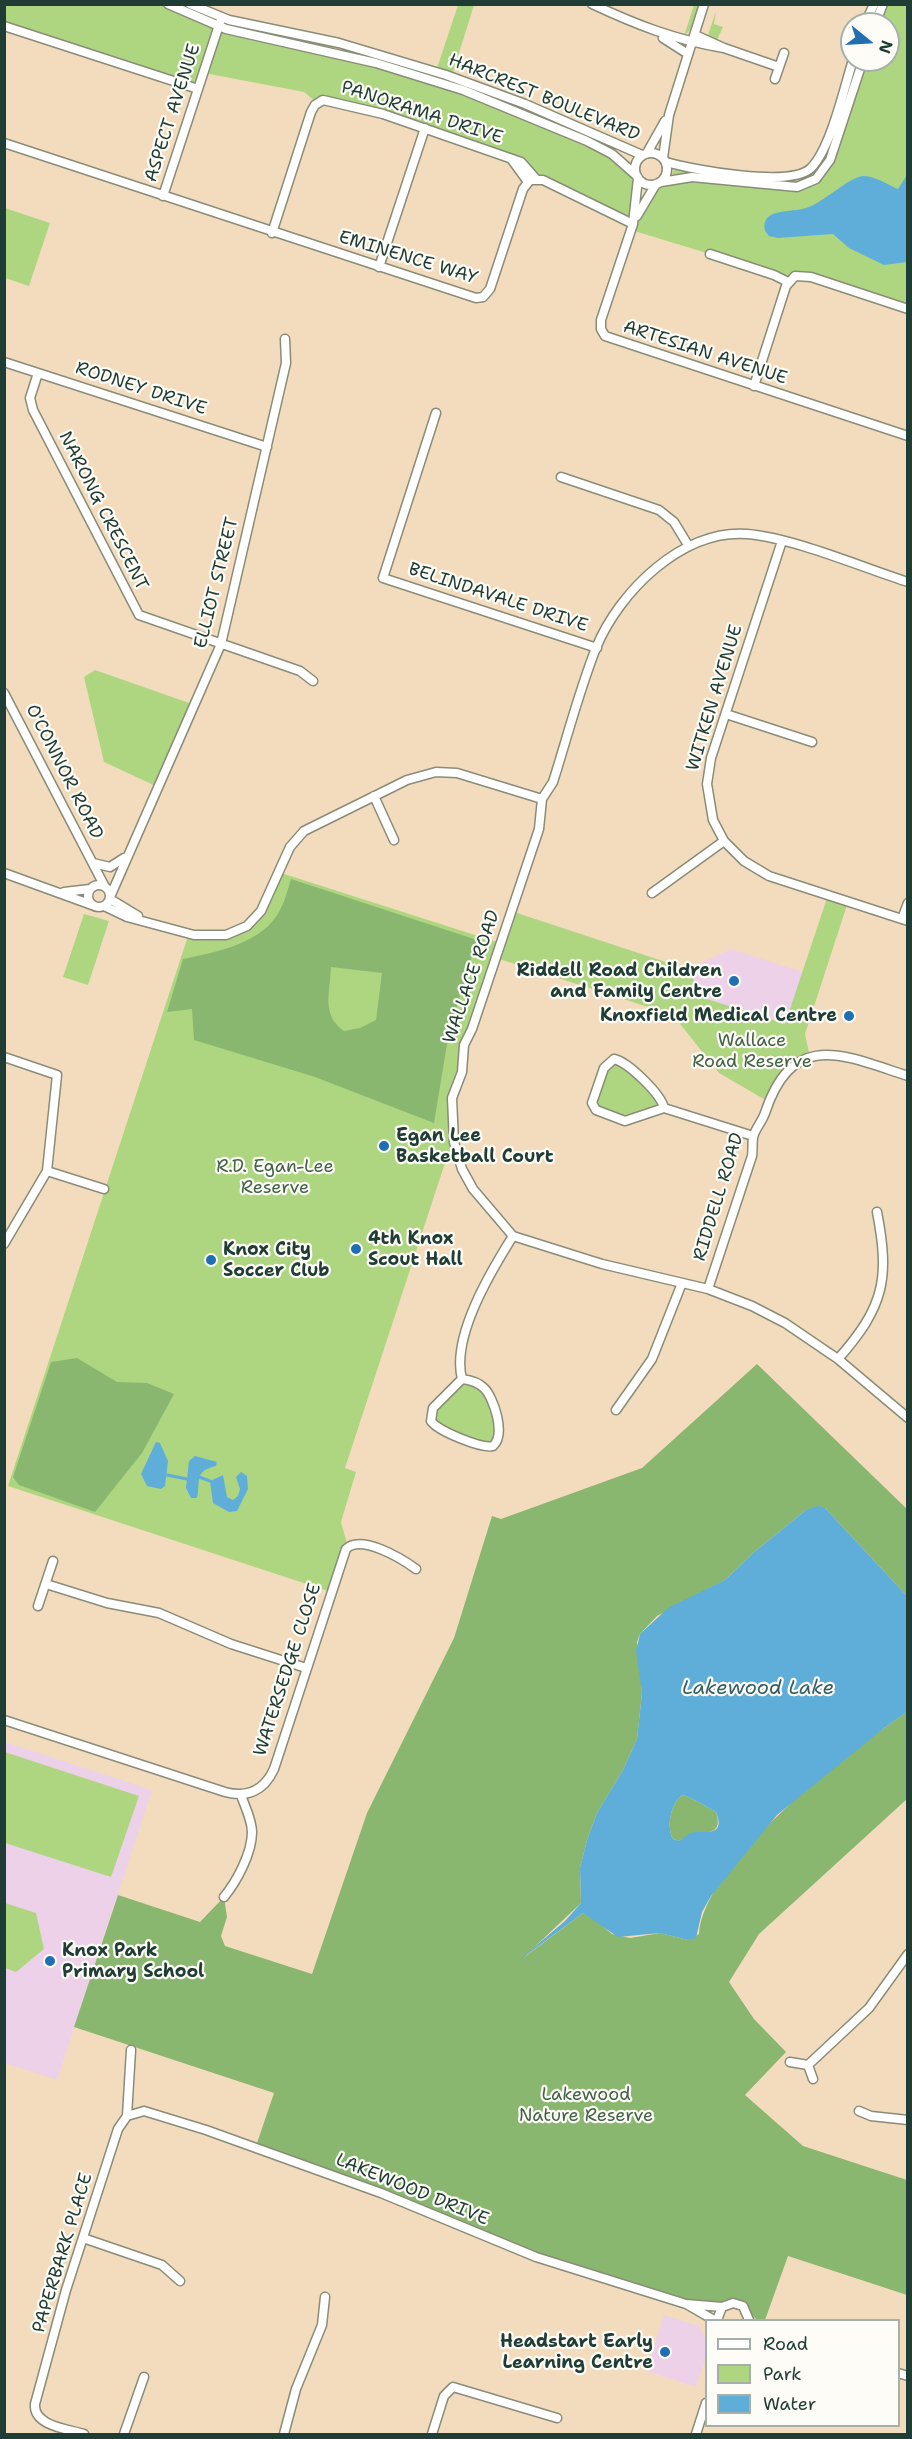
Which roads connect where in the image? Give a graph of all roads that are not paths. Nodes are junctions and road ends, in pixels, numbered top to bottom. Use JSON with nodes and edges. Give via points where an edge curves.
{"nodes":[{"id":1,"x":168,"y":4,"type":"edge"},
{"id":2,"x":190,"y":4,"type":"edge"},
{"id":3,"x":592,"y":4,"type":"edge"},
{"id":4,"x":704,"y":4,"type":"edge"},
{"id":5,"x":220,"y":22,"type":"junction"},
{"id":6,"x":4,"y":26,"type":"edge"},
{"id":7,"x":652,"y":32,"type":"junction"},
{"id":8,"x":693,"y":39,"type":"junction"},
{"id":9,"x":784,"y":53,"type":"dead end"},
{"id":10,"x":688,"y":54,"type":"junction"},
{"id":11,"x":779,"y":67,"type":"junction"},
{"id":12,"x":849,"y":72,"type":"edge"},
{"id":13,"x":859,"y":72,"type":"edge"},
{"id":14,"x":775,"y":79,"type":"dead end"},
{"id":15,"x":198,"y":89,"type":"junction"},
{"id":16,"x":669,"y":115,"type":"junction"},
{"id":17,"x":425,"y":128,"type":"junction"},
{"id":18,"x":4,"y":143,"type":"edge"},
{"id":19,"x":645,"y":154,"type":"junction"},
{"id":20,"x":665,"y":160,"type":"junction"},
{"id":21,"x":637,"y":177,"type":"junction"},
{"id":22,"x":532,"y":180,"type":"junction"},
{"id":23,"x":658,"y":183,"type":"junction"},
{"id":24,"x":163,"y":196,"type":"junction"},
{"id":25,"x":633,"y":224,"type":"junction"},
{"id":26,"x":272,"y":232,"type":"junction"},
{"id":27,"x":710,"y":254,"type":"dead end"},
{"id":28,"x":380,"y":267,"type":"junction"},
{"id":29,"x":788,"y":282,"type":"junction"},
{"id":30,"x":908,"y":309,"type":"edge"},
{"id":31,"x":285,"y":339,"type":"dead end"},
{"id":32,"x":4,"y":362,"type":"edge"},
{"id":33,"x":38,"y":373,"type":"junction"},
{"id":34,"x":754,"y":386,"type":"junction"},
{"id":35,"x":436,"y":413,"type":"dead end"},
{"id":36,"x":908,"y":436,"type":"edge"},
{"id":37,"x":267,"y":447,"type":"junction"},
{"id":38,"x":561,"y":477,"type":"dead end"},
{"id":39,"x":782,"y":541,"type":"junction"},
{"id":40,"x":688,"y":545,"type":"junction"},
{"id":41,"x":908,"y":582,"type":"edge"},
{"id":42,"x":221,"y":644,"type":"junction"},
{"id":43,"x":597,"y":648,"type":"junction"},
{"id":44,"x":313,"y":681,"type":"dead end"},
{"id":45,"x":4,"y":693,"type":"edge"},
{"id":46,"x":726,"y":714,"type":"junction"},
{"id":47,"x":812,"y":742,"type":"dead end"},
{"id":48,"x":374,"y":796,"type":"junction"},
{"id":49,"x":542,"y":799,"type":"junction"},
{"id":50,"x":394,"y":840,"type":"dead end"},
{"id":51,"x":724,"y":841,"type":"junction"},
{"id":52,"x":127,"y":856,"type":"junction"},
{"id":53,"x":94,"y":865,"type":"junction"},
{"id":54,"x":4,"y":873,"type":"edge"},
{"id":55,"x":105,"y":887,"type":"junction"},
{"id":56,"x":92,"y":888,"type":"junction"},
{"id":57,"x":60,"y":892,"type":"junction"},
{"id":58,"x":652,"y":893,"type":"dead end"},
{"id":59,"x":110,"y":898,"type":"junction"},
{"id":60,"x":908,"y":903,"type":"edge"},
{"id":61,"x":92,"y":905,"type":"junction"},
{"id":62,"x":104,"y":906,"type":"junction"},
{"id":63,"x":144,"y":919,"type":"junction"},
{"id":64,"x":905,"y":920,"type":"edge"},
{"id":65,"x":4,"y":1058,"type":"edge"},
{"id":66,"x":908,"y":1076,"type":"edge"},
{"id":67,"x":664,"y":1108,"type":"junction"},
{"id":68,"x":753,"y":1136,"type":"junction"},
{"id":69,"x":47,"y":1171,"type":"junction"},
{"id":70,"x":104,"y":1189,"type":"dead end"},
{"id":71,"x":877,"y":1212,"type":"dead end"},
{"id":72,"x":513,"y":1236,"type":"junction"},
{"id":73,"x":4,"y":1244,"type":"edge"},
{"id":74,"x":682,"y":1283,"type":"junction"},
{"id":75,"x":708,"y":1288,"type":"junction"},
{"id":76,"x":838,"y":1359,"type":"junction"},
{"id":77,"x":462,"y":1379,"type":"junction"},
{"id":78,"x":616,"y":1410,"type":"dead end"},
{"id":79,"x":908,"y":1418,"type":"edge"},
{"id":80,"x":53,"y":1561,"type":"dead end"},
{"id":81,"x":416,"y":1569,"type":"dead end"},
{"id":82,"x":46,"y":1584,"type":"junction"},
{"id":83,"x":38,"y":1606,"type":"dead end"},
{"id":84,"x":306,"y":1668,"type":"junction"},
{"id":85,"x":4,"y":1720,"type":"edge"},
{"id":86,"x":241,"y":1795,"type":"junction"},
{"id":87,"x":224,"y":1896,"type":"dead end"},
{"id":88,"x":908,"y":1954,"type":"edge"},
{"id":89,"x":131,"y":2050,"type":"dead end"},
{"id":90,"x":790,"y":2062,"type":"dead end"},
{"id":91,"x":808,"y":2065,"type":"junction"},
{"id":92,"x":813,"y":2079,"type":"dead end"},
{"id":93,"x":858,"y":2112,"type":"dead end"},
{"id":94,"x":127,"y":2116,"type":"junction"},
{"id":95,"x":908,"y":2120,"type":"edge"},
{"id":96,"x":83,"y":2238,"type":"junction"},
{"id":97,"x":180,"y":2281,"type":"dead end"},
{"id":98,"x":325,"y":2296,"type":"dead end"},
{"id":99,"x":686,"y":2304,"type":"junction"},
{"id":100,"x":722,"y":2307,"type":"junction"},
{"id":101,"x":713,"y":2319,"type":"edge"},
{"id":102,"x":716,"y":2319,"type":"edge"},
{"id":103,"x":752,"y":2319,"type":"edge"},
{"id":104,"x":144,"y":2377,"type":"dead end"},
{"id":105,"x":705,"y":2406,"type":"edge"},
{"id":106,"x":557,"y":2418,"type":"dead end"},
{"id":107,"x":84,"y":2434,"type":"edge"},
{"id":108,"x":124,"y":2434,"type":"edge"},
{"id":109,"x":284,"y":2434,"type":"edge"},
{"id":110,"x":432,"y":2434,"type":"edge"},
{"id":111,"x":696,"y":2434,"type":"edge"}],
"edges":[{"from":1,"to":5,"type":"street","name":"HARCREST BOULEVARD"},
{"from":2,"to":5,"type":"street","name":"HARCREST BOULEVARD"},
{"from":3,"to":7,"type":"street"},
{"from":4,"to":8,"type":"street"},
{"from":5,"to":15,"type":"street","name":"ASPECT AVENUE"},
{"from":5,"to":19,"type":"street","name":"HARCREST BOULEVARD","via":[[345,45],[446,75]]},
{"from":5,"to":21,"type":"street","name":"HARCREST BOULEVARD","via":[[463,90],[587,141],[612,154]]},
{"from":6,"to":15,"type":"street"},
{"from":7,"to":8,"type":"street"},
{"from":7,"to":10,"type":"street"},
{"from":8,"to":10,"type":"street"},
{"from":8,"to":11,"type":"street"},
{"from":9,"to":11,"type":"street"},
{"from":10,"to":16,"type":"street"},
{"from":11,"to":14,"type":"street"},
{"from":12,"to":20,"type":"street","via":[[824,149],[803,174],[776,178]]},
{"from":13,"to":23,"type":"street","via":[[830,160],[816,179],[791,188],[692,177]]},
{"from":15,"to":24,"type":"street","name":"ASPECT AVENUE"},
{"from":16,"to":19,"type":"street"},
{"from":16,"to":20,"type":"street"},
{"from":17,"to":22,"type":"street","name":"PANORAMA DRIVE","via":[[511,160]]},
{"from":17,"to":26,"type":"street","name":"PANORAMA DRIVE","via":[[330,100],[317,103]]},
{"from":17,"to":28,"type":"street"},
{"from":18,"to":24,"type":"street","name":"ASPECT AVENUE"},
{"from":19,"to":20,"type":"street","via":[[656,153]]},
{"from":19,"to":21,"type":"street","via":[[635,167]]},
{"from":20,"to":23,"type":"street","via":[[667,173]]},
{"from":21,"to":23,"type":"street","via":[[646,184]]},
{"from":21,"to":25,"type":"street","name":"ARTESIAN AVENUE"},
{"from":22,"to":25,"type":"street","via":[[547,181]]},
{"from":22,"to":28,"type":"street","name":"EMINENCE WAY","via":[[492,285],[483,297],[472,298]]},
{"from":23,"to":25,"type":"street","name":"ARTESIAN AVENUE"},
{"from":24,"to":26,"type":"street","name":"EMINENCE WAY"},
{"from":25,"to":34,"type":"street","name":"ARTESIAN AVENUE","via":[[601,320],[605,336]]},
{"from":26,"to":28,"type":"street","name":"EMINENCE WAY"},
{"from":27,"to":29,"type":"street"},
{"from":29,"to":30,"type":"street","via":[[795,276],[805,276]]},
{"from":29,"to":34,"type":"street"},
{"from":31,"to":37,"type":"street","name":"ELLIOT STREET","via":[[286,363]]},
{"from":32,"to":33,"type":"street","name":"RODNEY DRIVE"},
{"from":33,"to":37,"type":"street","name":"RODNEY DRIVE"},
{"from":33,"to":42,"type":"street","name":"NARONG CRESCENT","via":[[31,406],[135,611],[147,620]]},
{"from":34,"to":36,"type":"street","name":"ARTESIAN AVENUE"},
{"from":35,"to":43,"type":"street","name":"BELINDAVALE DRIVE","via":[[383,578]]},
{"from":37,"to":42,"type":"street","name":"ELLIOT STREET"},
{"from":38,"to":40,"type":"street","via":[[659,510],[674,522]]},
{"from":39,"to":40,"type":"street","name":"WALLACE ROAD","via":[[729,534]]},
{"from":39,"to":41,"type":"street","name":"WALLACE ROAD"},
{"from":39,"to":46,"type":"street","name":"WITKEN AVENUE"},
{"from":40,"to":43,"type":"street","name":"WALLACE ROAD","via":[[667,559],[636,590],[613,618]]},
{"from":42,"to":44,"type":"street","name":"NARONG CRESCENT","via":[[300,672]]},
{"from":42,"to":52,"type":"street","name":"ELLIOT STREET"},
{"from":43,"to":49,"type":"street","name":"WALLACE ROAD","via":[[553,782]]},
{"from":45,"to":53,"type":"street","name":"O'CONNOR ROAD"},
{"from":46,"to":47,"type":"street"},
{"from":46,"to":51,"type":"street","name":"WITKEN AVENUE","via":[[707,784],[711,813]]},
{"from":48,"to":49,"type":"street","via":[[417,776],[447,771]]},
{"from":48,"to":50,"type":"street"},
{"from":48,"to":63,"type":"street","via":[[320,821],[297,838],[284,859],[268,901],[254,920],[240,930],[202,936]]},
{"from":49,"to":72,"type":"street","name":"WALLACE ROAD","via":[[539,829],[464,1045],[462,1072],[451,1107],[454,1142],[466,1177],[480,1200]]},
{"from":51,"to":58,"type":"street"},
{"from":51,"to":64,"type":"street","name":"WITKEN AVENUE","via":[[744,861],[769,876]]},
{"from":52,"to":53,"type":"street","via":[[110,867]]},
{"from":52,"to":59,"type":"street","name":"ELLIOT STREET"},
{"from":53,"to":55,"type":"street","name":"O'CONNOR ROAD"},
{"from":53,"to":56,"type":"street","name":"O'CONNOR ROAD"},
{"from":54,"to":57,"type":"street"},
{"from":55,"to":56,"type":"street"},
{"from":55,"to":59,"type":"street"},
{"from":56,"to":57,"type":"street"},
{"from":56,"to":61,"type":"street","via":[[88,899]]},
{"from":57,"to":61,"type":"street"},
{"from":59,"to":62,"type":"street"},
{"from":59,"to":63,"type":"street"},
{"from":60,"to":64,"type":"street"},
{"from":61,"to":62,"type":"street"},
{"from":62,"to":63,"type":"street","via":[[127,917]]},
{"from":65,"to":69,"type":"street","via":[[57,1075]]},
{"from":66,"to":68,"type":"street","name":"RIDDELL ROAD","via":[[842,1055],[825,1053],[810,1057],[794,1065],[778,1082]]},
{"from":67,"to":67,"type":"street","via":[[625,1121],[599,1113],[592,1102],[606,1064],[614,1059],[624,1063],[657,1094]]},
{"from":67,"to":68,"type":"street"},
{"from":68,"to":75,"type":"street","name":"RIDDELL ROAD","via":[[752,1156]]},
{"from":69,"to":70,"type":"street"},
{"from":69,"to":73,"type":"street"},
{"from":71,"to":76,"type":"street","via":[[884,1256],[880,1290],[870,1318]]},
{"from":72,"to":74,"type":"street","via":[[602,1264]]},
{"from":72,"to":77,"type":"street","via":[[472,1316],[460,1354]]},
{"from":74,"to":75,"type":"street"},
{"from":74,"to":78,"type":"street","via":[[652,1359]]},
{"from":75,"to":76,"type":"street","via":[[774,1317]]},
{"from":76,"to":79,"type":"street"},
{"from":77,"to":77,"type":"street","via":[[479,1384],[489,1396],[500,1432],[493,1446],[461,1437],[431,1421],[433,1408]]},
{"from":80,"to":82,"type":"street"},
{"from":81,"to":84,"type":"street","name":"WATERSEDGE CLOSE","via":[[397,1556],[361,1544],[348,1547]]},
{"from":82,"to":83,"type":"street"},
{"from":82,"to":84,"type":"street","via":[[107,1603],[159,1613],[231,1644]]},
{"from":84,"to":86,"type":"street","name":"WATERSEDGE CLOSE","via":[[270,1778],[254,1792]]},
{"from":85,"to":86,"type":"street"},
{"from":86,"to":87,"type":"street","via":[[251,1839],[238,1876]]},
{"from":88,"to":91,"type":"street","via":[[869,2008]]},
{"from":89,"to":94,"type":"street","name":"PAPERBARK PLACE"},
{"from":90,"to":91,"type":"street"},
{"from":91,"to":92,"type":"street"},
{"from":93,"to":95,"type":"street"},
{"from":94,"to":96,"type":"street","name":"PAPERBARK PLACE","via":[[118,2129]]},
{"from":94,"to":99,"type":"street","name":"LAKEWOOD DRIVE","via":[[144,2112],[239,2141],[381,2193],[536,2257]]},
{"from":96,"to":97,"type":"street","via":[[162,2265]]},
{"from":96,"to":107,"type":"street","name":"PAPERBARK PLACE","via":[[34,2409],[43,2421]]},
{"from":98,"to":109,"type":"street","via":[[323,2320],[296,2389]]},
{"from":99,"to":100,"type":"street","name":"LAKEWOOD DRIVE"},
{"from":99,"to":101,"type":"street","name":"LAKEWOOD DRIVE"},
{"from":100,"to":102,"type":"street"},
{"from":100,"to":103,"type":"street","name":"LAKEWOOD DRIVE","via":[[738,2303]]},
{"from":104,"to":108,"type":"street"},
{"from":105,"to":111,"type":"street"},
{"from":106,"to":110,"type":"street","via":[[453,2387],[444,2396]]}]}
